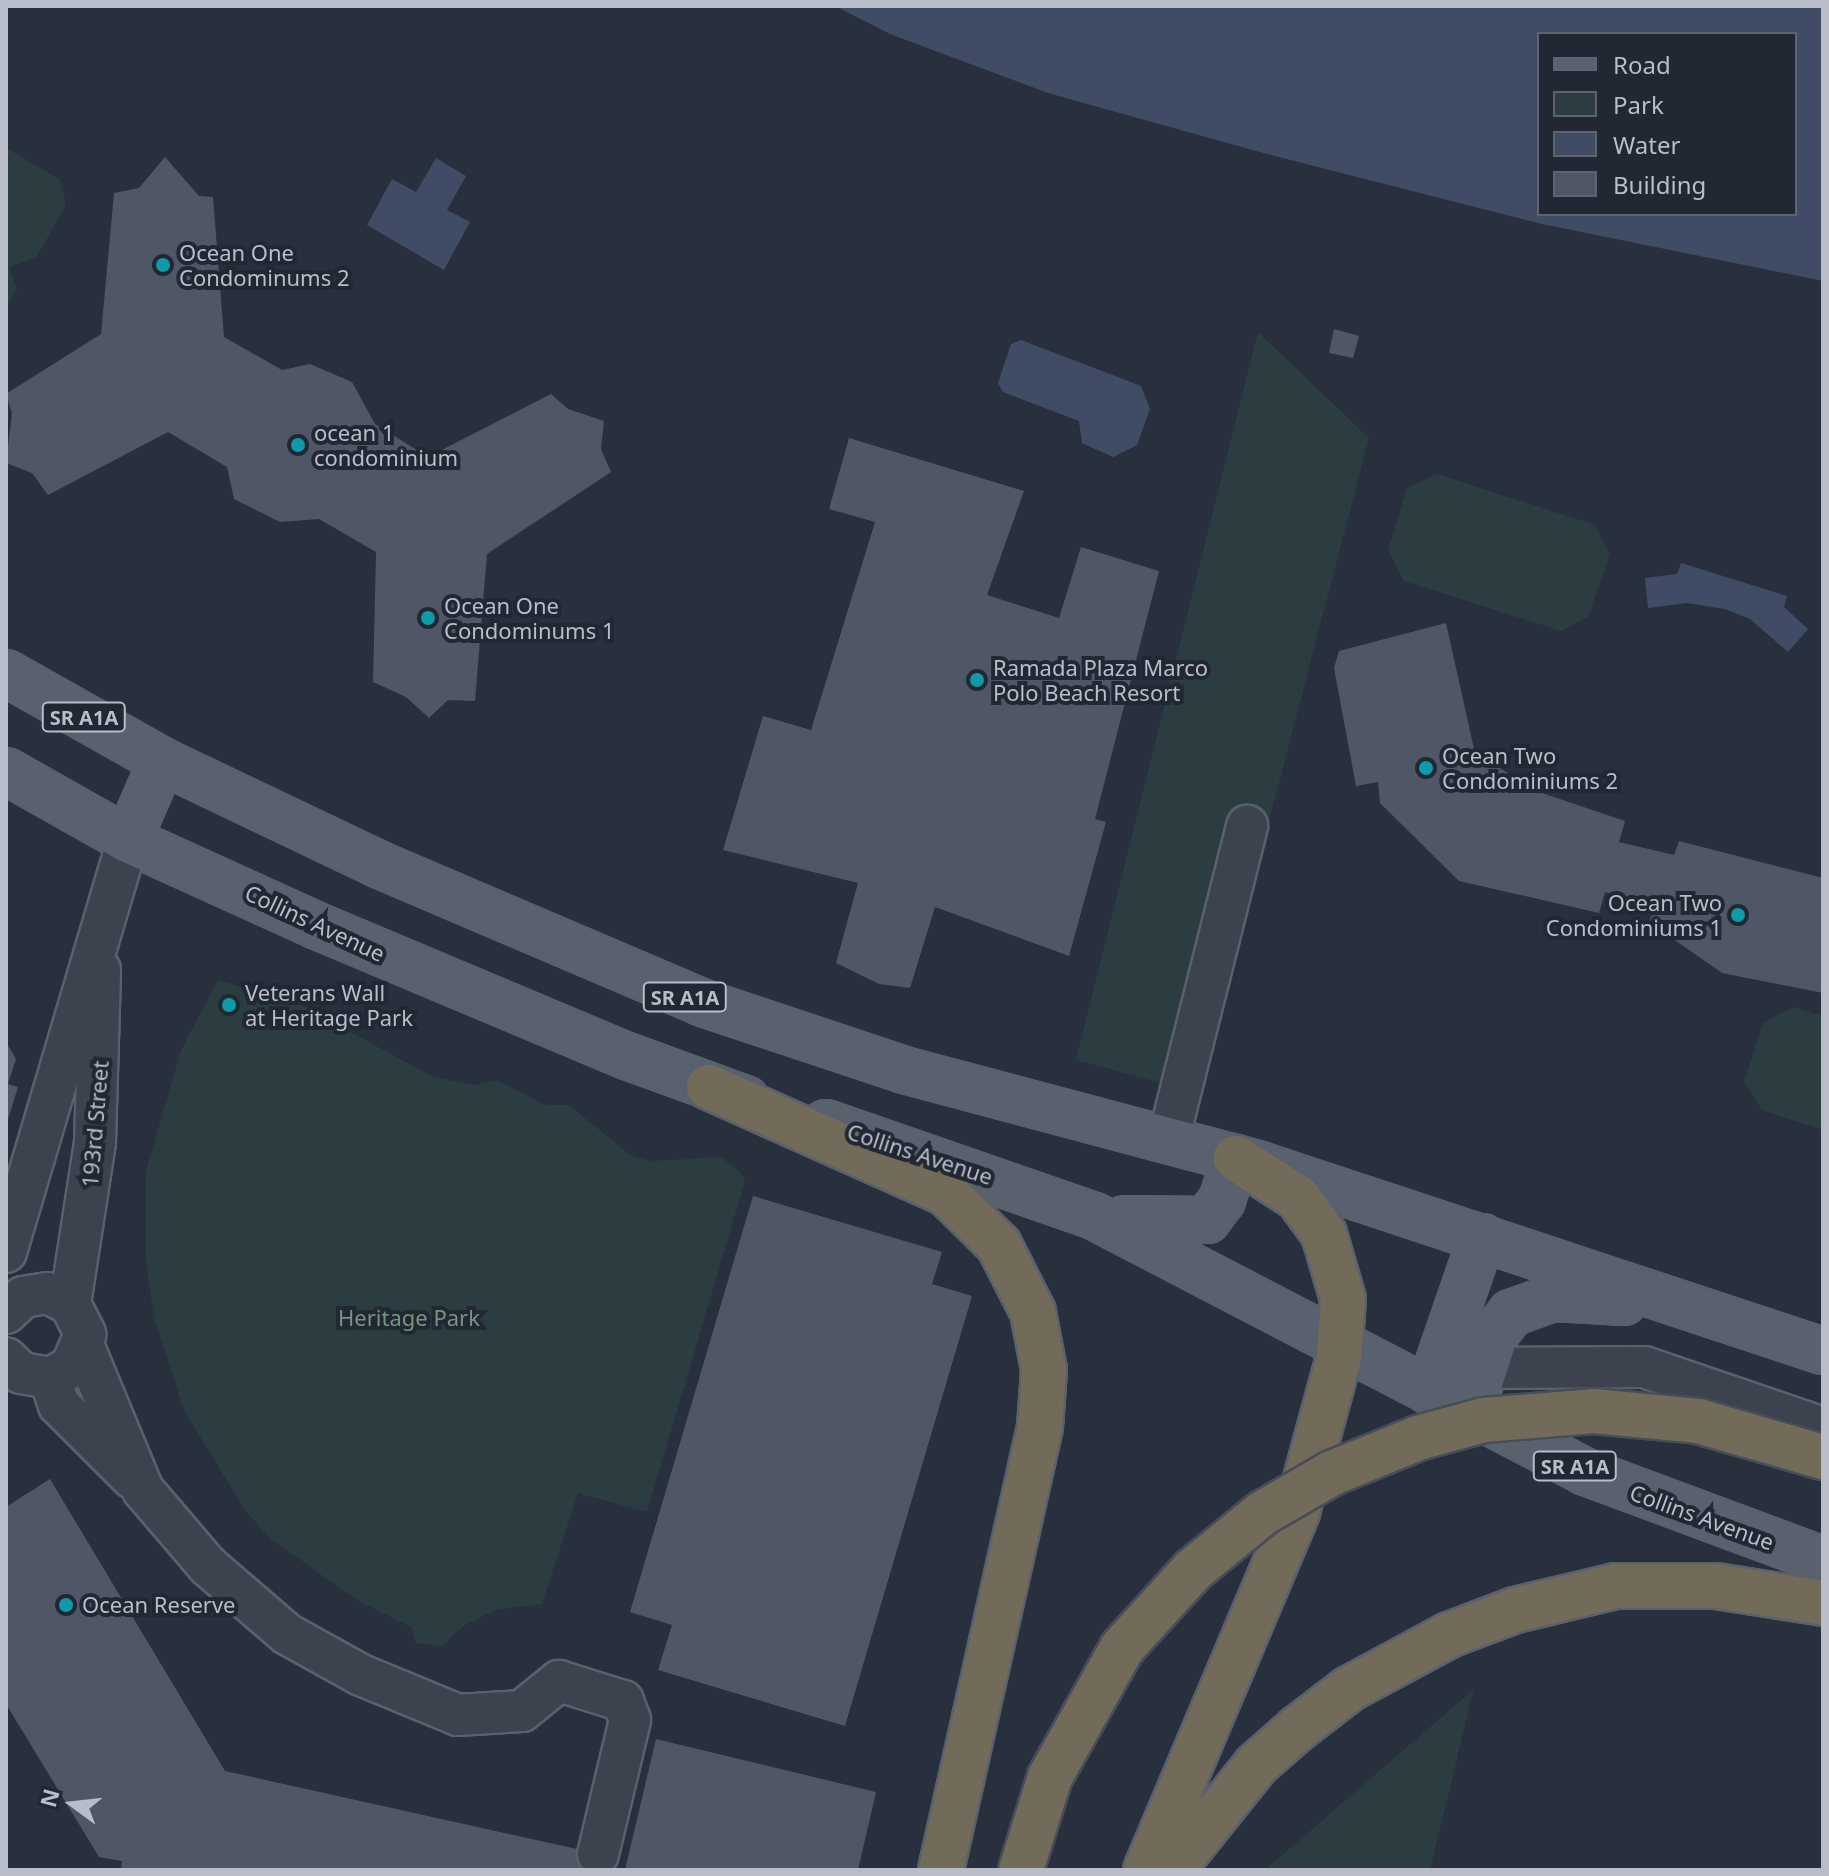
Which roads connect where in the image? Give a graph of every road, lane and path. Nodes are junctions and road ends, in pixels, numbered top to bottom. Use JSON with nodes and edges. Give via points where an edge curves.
{"nodes":[{"id":1,"x":6,"y":673,"type":"edge"},
{"id":2,"x":162,"y":761,"type":"junction"},
{"id":3,"x":6,"y":771,"type":"edge"},
{"id":4,"x":1247,"y":826,"type":"dead end"},
{"id":5,"x":128,"y":840,"type":"junction"},
{"id":6,"x":98,"y":943,"type":"junction"},
{"id":7,"x":709,"y":1087,"type":"junction"},
{"id":8,"x":1168,"y":1141,"type":"junction"},
{"id":9,"x":1236,"y":1158,"type":"junction"},
{"id":10,"x":1094,"y":1216,"type":"junction"},
{"id":11,"x":1482,"y":1237,"type":"junction"},
{"id":12,"x":6,"y":1252,"type":"edge"},
{"id":13,"x":70,"y":1304,"type":"junction"},
{"id":14,"x":1691,"y":1307,"type":"junction"},
{"id":15,"x":6,"y":1313,"type":"edge"},
{"id":16,"x":1341,"y":1342,"type":"junction"},
{"id":17,"x":83,"y":1345,"type":"junction"},
{"id":18,"x":1823,"y":1351,"type":"edge"},
{"id":19,"x":1484,"y":1368,"type":"junction"},
{"id":20,"x":24,"y":1377,"type":"edge"},
{"id":21,"x":1429,"y":1391,"type":"junction"},
{"id":22,"x":1471,"y":1411,"type":"junction"},
{"id":23,"x":1823,"y":1428,"type":"edge"},
{"id":24,"x":1823,"y":1457,"type":"edge"},
{"id":25,"x":143,"y":1490,"type":"junction"},
{"id":26,"x":1823,"y":1560,"type":"edge"},
{"id":27,"x":1823,"y":1603,"type":"edge"},
{"id":28,"x":598,"y":1854,"type":"dead end"},
{"id":29,"x":941,"y":1870,"type":"edge"},
{"id":30,"x":1021,"y":1870,"type":"edge"},
{"id":31,"x":1146,"y":1870,"type":"edge"},
{"id":32,"x":1172,"y":1870,"type":"edge"}],
"edges":[{"from":1,"to":2,"type":"main road","number":"SR A1A"},
{"from":2,"to":5,"type":"main road"},
{"from":2,"to":8,"type":"main road","number":"SR A1A","via":[[490,916],[678,994],[891,1066]]},
{"from":3,"to":5,"type":"main road","name":"Collins Avenue","number":"SR A1A"},
{"from":4,"to":8,"type":"street"},
{"from":5,"to":6,"type":"street","name":"193rd Street"},
{"from":5,"to":7,"type":"main road","name":"Collins Avenue","number":"SR A1A","via":[[415,969]]},
{"from":6,"to":12,"type":"street","name":"193rd Street"},
{"from":6,"to":13,"type":"street","name":"193rd Street","via":[[104,1013],[95,1142]]},
{"from":7,"to":10,"type":"main road","name":"Collins Avenue","number":"SR A1A","via":[[947,1160]]},
{"from":7,"to":29,"type":"highway","via":[[946,1193],[999,1245],[1033,1312],[1044,1370],[1040,1427]]},
{"from":8,"to":9,"type":"main road","number":"SR A1A"},
{"from":9,"to":10,"type":"main road","via":[[1222,1200],[1207,1220],[1187,1225]]},
{"from":9,"to":11,"type":"main road","number":"SR A1A"},
{"from":9,"to":16,"type":"highway","via":[[1298,1198],[1324,1234],[1340,1282]]},
{"from":10,"to":16,"type":"main road","name":"Collins Avenue","number":"SR A1A"},
{"from":11,"to":14,"type":"main road","number":"SR A1A"},
{"from":11,"to":21,"type":"main road"},
{"from":13,"to":15,"type":"street","via":[[36,1293]]},
{"from":13,"to":17,"type":"street","name":"193rd Street","via":[[83,1322]]},
{"from":14,"to":18,"type":"main road","number":"SR A1A"},
{"from":14,"to":19,"type":"main road","via":[[1571,1298],[1523,1304],[1502,1322]]},
{"from":16,"to":21,"type":"main road","name":"Collins Avenue","number":"SR A1A"},
{"from":16,"to":31,"type":"highway","via":[[1326,1423],[1297,1512]]},
{"from":17,"to":20,"type":"street","via":[[71,1367]]},
{"from":17,"to":25,"type":"street","name":"193rd Street"},
{"from":19,"to":22,"type":"main road"},
{"from":19,"to":23,"type":"street","via":[[1644,1367]]},
{"from":20,"to":25,"type":"street"},
{"from":21,"to":22,"type":"main road","name":"Collins Avenue","number":"SR A1A"},
{"from":22,"to":26,"type":"main road","name":"Collins Avenue","number":"SR A1A","via":[[1637,1494]]},
{"from":24,"to":30,"type":"highway","bridge":true,"via":[[1698,1421],[1593,1411],[1459,1426],[1332,1473],[1263,1513],[1193,1570],[1122,1648],[1050,1777]]},
{"from":25,"to":28,"type":"street","via":[[208,1566],[276,1624],[361,1675],[431,1707],[471,1716],[522,1711],[559,1681],[623,1701],[630,1720]]},
{"from":27,"to":32,"type":"highway","via":[[1716,1586],[1616,1586],[1550,1599],[1460,1631],[1361,1682],[1297,1729],[1256,1765]]}]}
